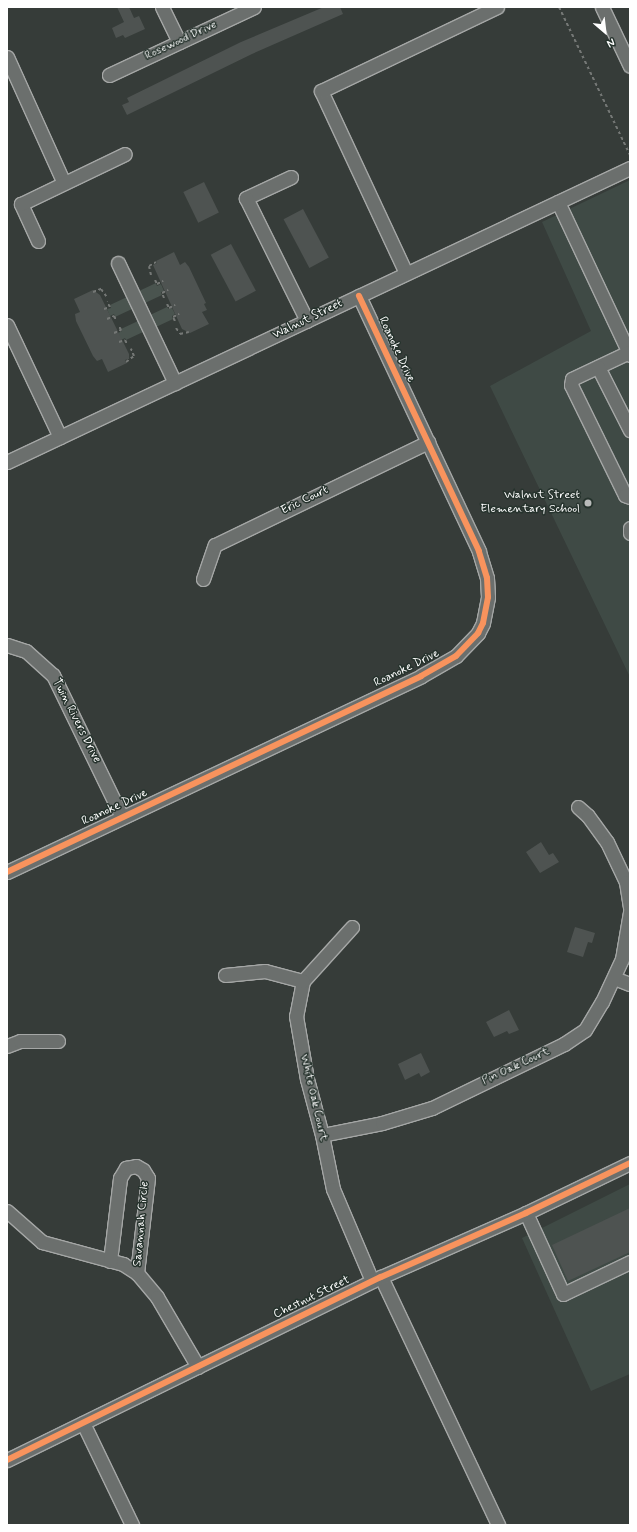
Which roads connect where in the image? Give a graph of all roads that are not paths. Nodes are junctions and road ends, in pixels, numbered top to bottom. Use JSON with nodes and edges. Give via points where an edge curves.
{"nodes":[{"id":1,"x":162,"y":7,"type":"edge"},
{"id":2,"x":254,"y":7,"type":"edge"},
{"id":3,"x":498,"y":7,"type":"edge"},
{"id":4,"x":602,"y":7,"type":"edge"},
{"id":5,"x":179,"y":42,"type":"junction"},
{"id":6,"x":7,"y":57,"type":"edge"},
{"id":7,"x":630,"y":66,"type":"edge"},
{"id":8,"x":109,"y":75,"type":"dead end"},
{"id":9,"x":125,"y":154,"type":"dead end"},
{"id":10,"x":630,"y":168,"type":"edge"},
{"id":11,"x":292,"y":177,"type":"dead end"},
{"id":12,"x":64,"y":183,"type":"junction"},
{"id":13,"x":558,"y":202,"type":"junction"},
{"id":14,"x":38,"y":241,"type":"dead end"},
{"id":15,"x":118,"y":262,"type":"dead end"},
{"id":16,"x":406,"y":273,"type":"junction"},
{"id":17,"x":359,"y":296,"type":"junction"},
{"id":18,"x":307,"y":321,"type":"junction"},
{"id":19,"x":7,"y":325,"type":"edge"},
{"id":20,"x":629,"y":354,"type":"edge"},
{"id":21,"x":598,"y":367,"type":"junction"},
{"id":22,"x":175,"y":383,"type":"junction"},
{"id":23,"x":630,"y":430,"type":"edge"},
{"id":24,"x":60,"y":437,"type":"junction"},
{"id":25,"x":428,"y":442,"type":"junction"},
{"id":26,"x":7,"y":462,"type":"edge"},
{"id":27,"x":630,"y":496,"type":"edge"},
{"id":28,"x":630,"y":528,"type":"edge"},
{"id":29,"x":630,"y":533,"type":"edge"},
{"id":30,"x":203,"y":579,"type":"dead end"},
{"id":31,"x":7,"y":645,"type":"edge"},
{"id":32,"x":578,"y":807,"type":"dead end"},
{"id":33,"x":122,"y":817,"type":"junction"},
{"id":34,"x":7,"y":872,"type":"edge"},
{"id":35,"x":630,"y":908,"type":"edge"},
{"id":36,"x":630,"y":912,"type":"edge"},
{"id":37,"x":352,"y":927,"type":"dead end"},
{"id":38,"x":225,"y":975,"type":"dead end"},
{"id":39,"x":614,"y":978,"type":"junction"},
{"id":40,"x":303,"y":981,"type":"junction"},
{"id":41,"x":630,"y":984,"type":"edge"},
{"id":42,"x":58,"y":1041,"type":"dead end"},
{"id":43,"x":7,"y":1046,"type":"edge"},
{"id":44,"x":322,"y":1135,"type":"junction"},
{"id":45,"x":630,"y":1163,"type":"edge"},
{"id":46,"x":7,"y":1211,"type":"edge"},
{"id":47,"x":526,"y":1213,"type":"junction"},
{"id":48,"x":110,"y":1261,"type":"junction"},
{"id":49,"x":630,"y":1262,"type":"edge"},
{"id":50,"x":137,"y":1273,"type":"junction"},
{"id":51,"x":377,"y":1279,"type":"junction"},
{"id":52,"x":198,"y":1367,"type":"junction"},
{"id":53,"x":83,"y":1423,"type":"junction"},
{"id":54,"x":7,"y":1460,"type":"edge"},
{"id":55,"x":132,"y":1525,"type":"edge"},
{"id":56,"x":498,"y":1525,"type":"edge"}],
"edges":[{"from":1,"to":5,"type":"street"},
{"from":2,"to":5,"type":"street","name":"Rosewood Drive"},
{"from":3,"to":16,"type":"street","via":[[321,91]]},
{"from":4,"to":7,"type":"street"},
{"from":5,"to":8,"type":"street","name":"Rosewood Drive"},
{"from":6,"to":12,"type":"street"},
{"from":9,"to":12,"type":"street"},
{"from":10,"to":13,"type":"street","name":"Walnut Street"},
{"from":11,"to":18,"type":"street","via":[[246,198]]},
{"from":12,"to":14,"type":"street","via":[[21,204]]},
{"from":13,"to":16,"type":"street","name":"Walnut Street"},
{"from":13,"to":20,"type":"street"},
{"from":15,"to":22,"type":"street"},
{"from":16,"to":17,"type":"street","name":"Walnut Street"},
{"from":17,"to":18,"type":"street","name":"Walnut Street"},
{"from":17,"to":25,"type":"street","name":"Roanoke Drive"},
{"from":18,"to":22,"type":"street","name":"Walnut Street"},
{"from":19,"to":24,"type":"street"},
{"from":20,"to":21,"type":"street"},
{"from":21,"to":23,"type":"street"},
{"from":21,"to":27,"type":"street","via":[[572,379],[571,384],[625,495]]},
{"from":22,"to":24,"type":"street","name":"Walnut Street"},
{"from":24,"to":26,"type":"street","name":"Walnut Street"},
{"from":25,"to":30,"type":"street","name":"Eric Court","via":[[215,545]]},
{"from":25,"to":33,"type":"street","name":"Roanoke Drive","via":[[479,551],[487,578],[486,613],[478,634],[456,656],[421,676]]},
{"from":28,"to":29,"type":"street"},
{"from":31,"to":33,"type":"street","name":"Twin Rivers Drive","via":[[26,651],[53,675]]},
{"from":32,"to":35,"type":"street","via":[[608,842],[626,882]]},
{"from":33,"to":34,"type":"street","name":"Roanoke Drive"},
{"from":36,"to":39,"type":"street","name":"Pin Oak Court","via":[[622,959]]},
{"from":37,"to":40,"type":"street"},
{"from":38,"to":40,"type":"street","via":[[266,971]]},
{"from":39,"to":41,"type":"street"},
{"from":39,"to":44,"type":"street","name":"Pin Oak Court","via":[[585,1030],[564,1044],[432,1108],[382,1123]]},
{"from":40,"to":44,"type":"street","name":"White Oak Court","via":[[296,1016],[307,1079]]},
{"from":42,"to":43,"type":"street","via":[[20,1041]]},
{"from":44,"to":51,"type":"street","name":"White Oak Court","via":[[333,1189]]},
{"from":45,"to":47,"type":"street","name":"Chestnut Street"},
{"from":46,"to":48,"type":"street","via":[[42,1242]]},
{"from":47,"to":49,"type":"street","via":[[563,1294]]},
{"from":47,"to":51,"type":"street","name":"Chestnut Street"},
{"from":48,"to":50,"type":"street","via":[[123,1264]]},
{"from":48,"to":50,"type":"street","name":"Savannah Circle","via":[[120,1178],[126,1168],[136,1166],[143,1170],[148,1178]]},
{"from":50,"to":52,"type":"street","via":[[157,1298]]},
{"from":51,"to":52,"type":"street","name":"Chestnut Street"},
{"from":51,"to":56,"type":"street","name":"White Oak Court"},
{"from":52,"to":53,"type":"street","name":"Chestnut Street"},
{"from":53,"to":54,"type":"street","name":"Chestnut Street"},
{"from":53,"to":55,"type":"street"}]}
